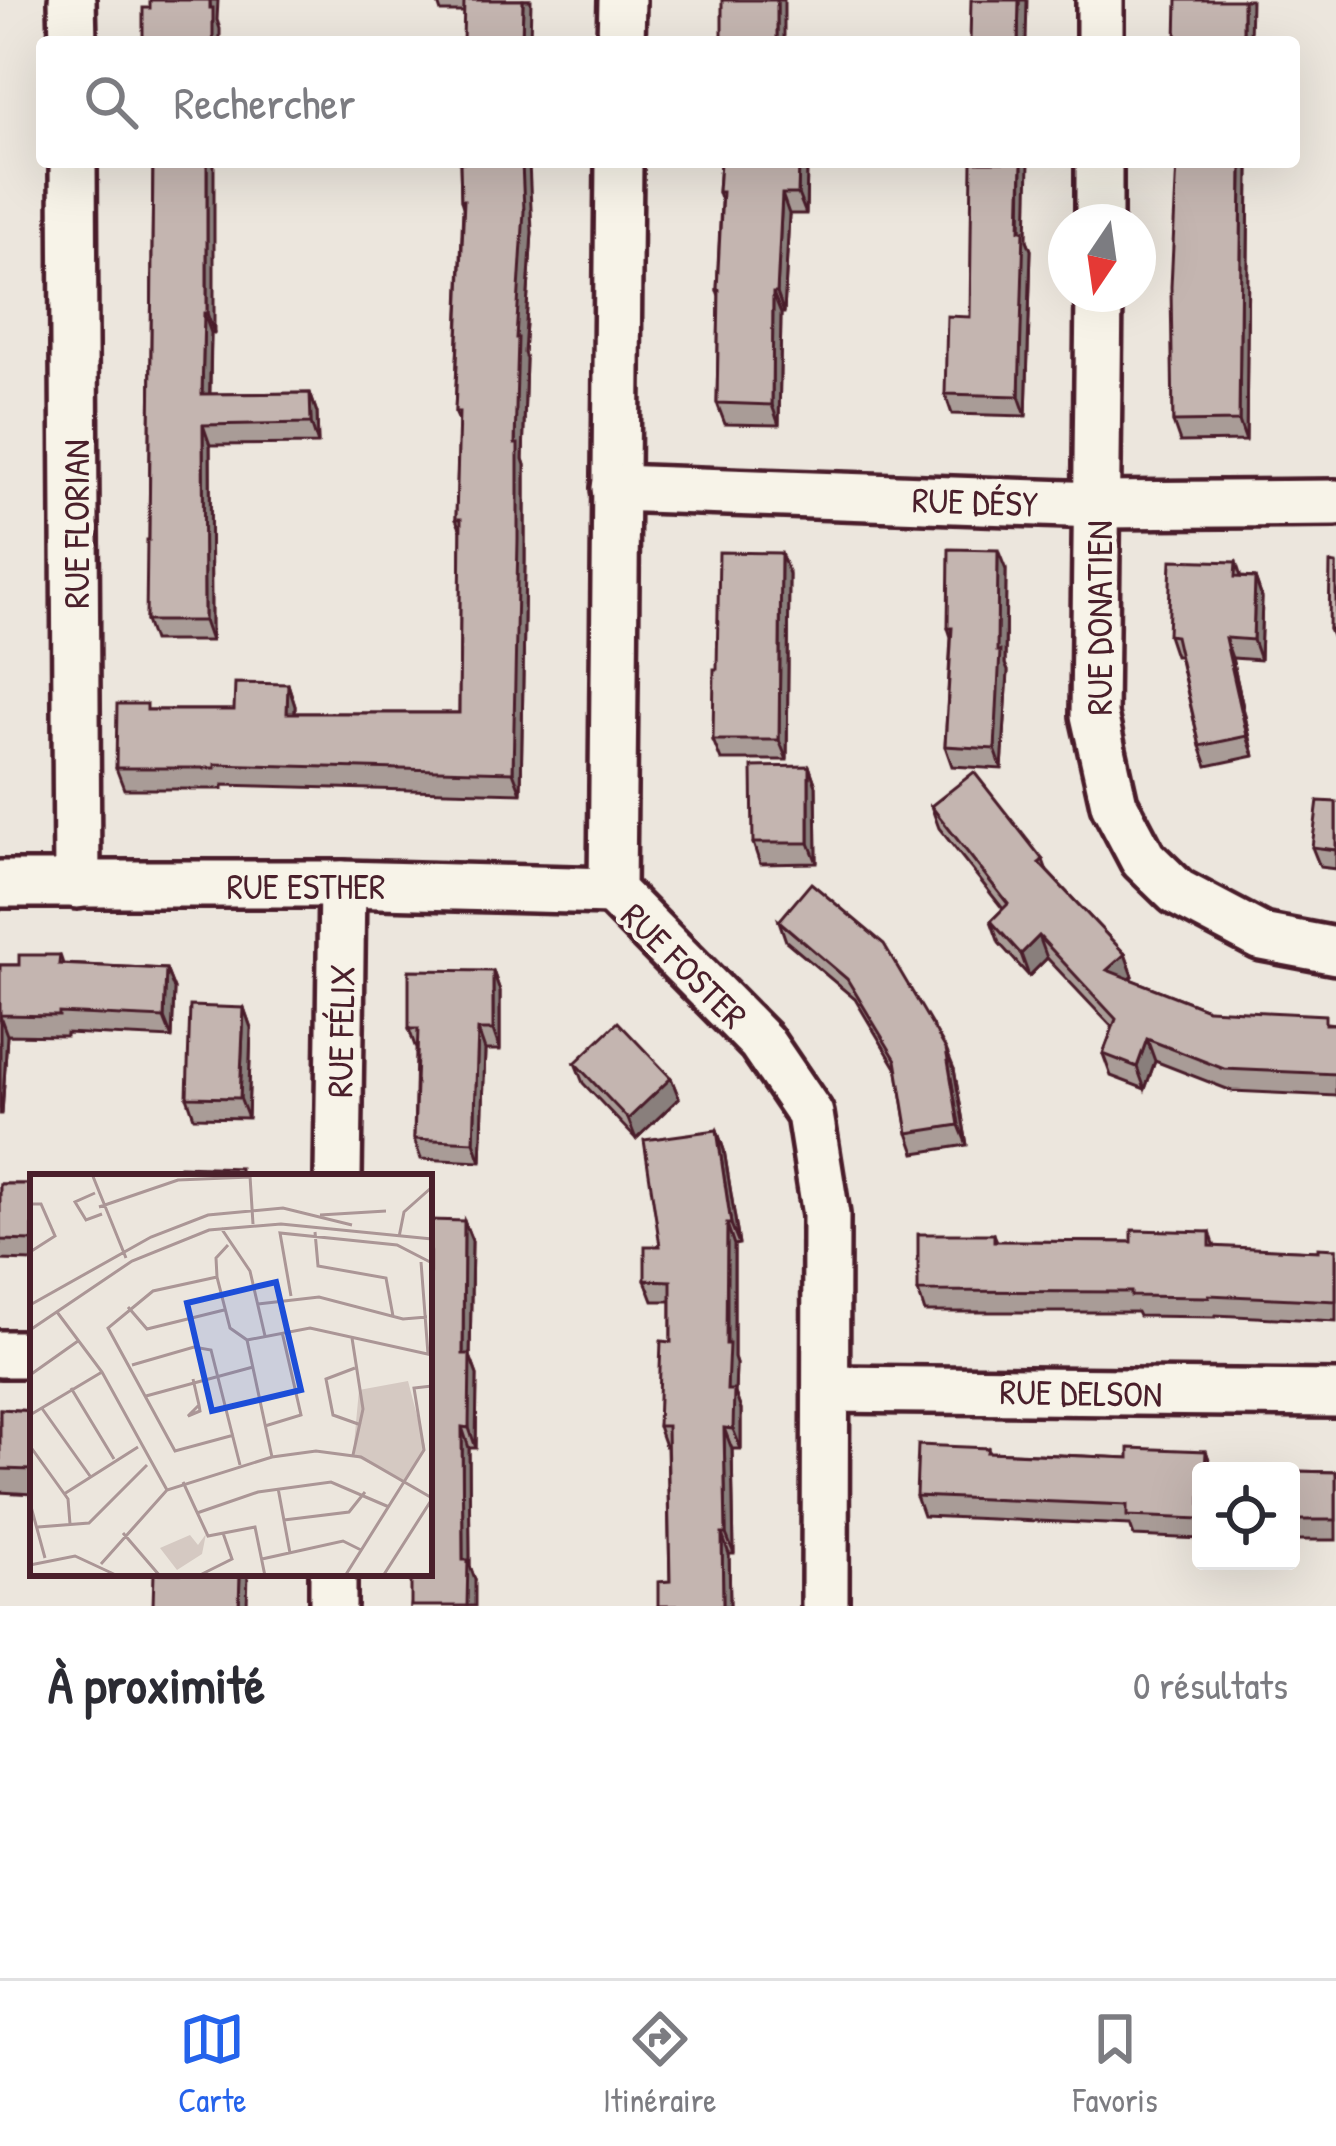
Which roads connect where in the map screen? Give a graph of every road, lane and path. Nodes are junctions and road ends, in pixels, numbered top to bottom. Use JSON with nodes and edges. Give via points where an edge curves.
{"nodes":[{"id":1,"x":72,"y":0,"type":"edge"},
{"id":2,"x":622,"y":0,"type":"edge"},
{"id":3,"x":1100,"y":0,"type":"edge"},
{"id":4,"x":73,"y":36,"type":"edge"},
{"id":5,"x":621,"y":36,"type":"edge"},
{"id":6,"x":1100,"y":36,"type":"edge"},
{"id":7,"x":73,"y":168,"type":"edge"},
{"id":8,"x":619,"y":168,"type":"edge"},
{"id":9,"x":1100,"y":168,"type":"edge"},
{"id":10,"x":1099,"y":204,"type":"edge"},
{"id":11,"x":1099,"y":312,"type":"edge"},
{"id":12,"x":615,"y":488,"type":"junction"},
{"id":13,"x":1336,"y":503,"type":"edge"},
{"id":14,"x":1098,"y":505,"type":"junction"},
{"id":15,"x":0,"y":884,"type":"edge"},
{"id":16,"x":342,"y":884,"type":"junction"},
{"id":17,"x":77,"y":885,"type":"junction"},
{"id":18,"x":611,"y":891,"type":"junction"},
{"id":19,"x":1336,"y":951,"type":"edge"},
{"id":20,"x":338,"y":1174,"type":"edge"},
{"id":21,"x":826,"y":1389,"type":"junction"},
{"id":22,"x":1336,"y":1394,"type":"edge"},
{"id":23,"x":825,"y":1606,"type":"edge"}],
"edges":[{"from":1,"to":4,"type":"street"},
{"from":2,"to":5,"type":"street"},
{"from":3,"to":6,"type":"street"},
{"from":7,"to":17,"type":"street","name":"RUE FLORIAN"},
{"from":8,"to":12,"type":"street","name":"RUE FOSTER"},
{"from":9,"to":10,"type":"street"},
{"from":11,"to":14,"type":"street","name":"RUE DONATIEN"},
{"from":12,"to":14,"type":"street","name":"RUE DÉSY"},
{"from":12,"to":18,"type":"street","name":"RUE FOSTER"},
{"from":13,"to":14,"type":"street","name":"RUE DÉSY"},
{"from":14,"to":19,"type":"street","name":"RUE DONATIEN","via":[[1094,715],[1114,804],[1143,859],[1177,892],[1262,937]]},
{"from":15,"to":17,"type":"street","name":"RUE ESTHER"},
{"from":16,"to":17,"type":"street","name":"RUE ESTHER"},
{"from":16,"to":18,"type":"street","name":"RUE ESTHER"},
{"from":16,"to":20,"type":"street","name":"RUE FÉLIX"},
{"from":18,"to":21,"type":"street","name":"RUE FOSTER","via":[[761,1042],[810,1114],[826,1215]]},
{"from":21,"to":22,"type":"street","name":"RUE DELSON"},
{"from":21,"to":23,"type":"street","name":"RUE FOSTER"}]}
